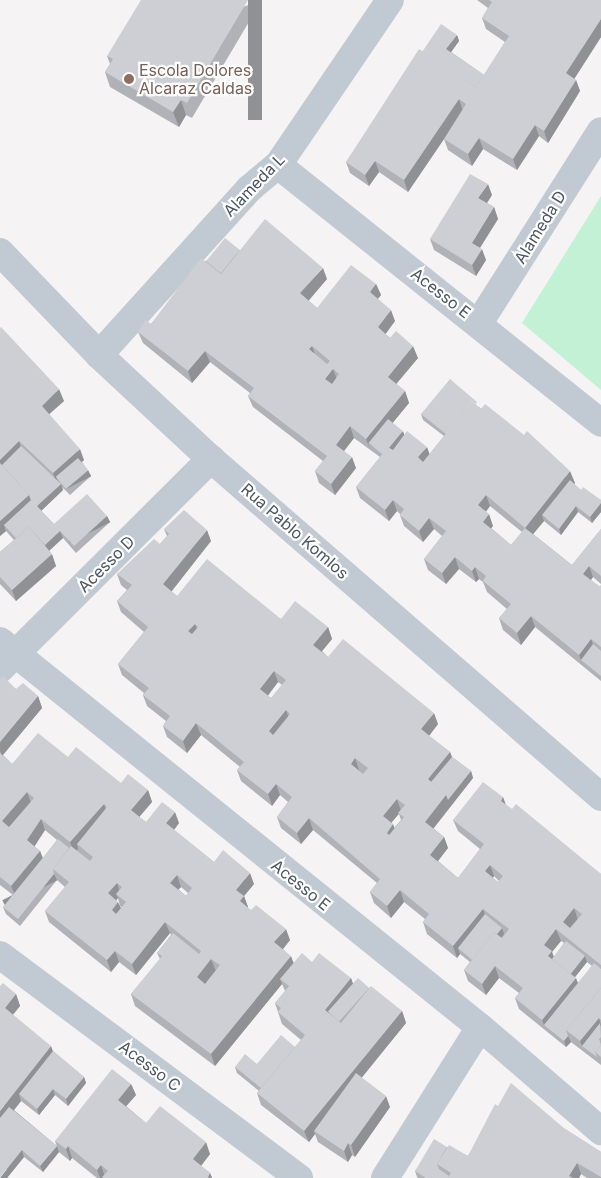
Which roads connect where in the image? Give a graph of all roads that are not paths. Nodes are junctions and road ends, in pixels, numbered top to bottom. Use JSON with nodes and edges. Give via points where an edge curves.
{"nodes":[{"id":1,"x":390,"y":0,"type":"edge"},
{"id":2,"x":601,"y":131,"type":"edge"},
{"id":3,"x":278,"y":165,"type":"junction"},
{"id":4,"x":0,"y":252,"type":"edge"},
{"id":5,"x":479,"y":323,"type":"junction"},
{"id":6,"x":99,"y":355,"type":"junction"},
{"id":7,"x":601,"y":423,"type":"edge"},
{"id":8,"x":211,"y":458,"type":"junction"},
{"id":9,"x":5,"y":656,"type":"edge"},
{"id":10,"x":601,"y":797,"type":"edge"},
{"id":11,"x":0,"y":955,"type":"edge"},
{"id":12,"x":480,"y":1027,"type":"junction"},
{"id":13,"x":601,"y":1131,"type":"edge"},
{"id":14,"x":299,"y":1178,"type":"edge"},
{"id":15,"x":385,"y":1178,"type":"edge"}],
"edges":[{"from":1,"to":3,"type":"street","name":"Alameda L"},
{"from":2,"to":5,"type":"street","name":"Alameda D"},
{"from":3,"to":5,"type":"street","name":"Acesso E"},
{"from":3,"to":6,"type":"street","name":"Alameda L","via":[[249,189]]},
{"from":4,"to":6,"type":"street","name":"Rua Pablo Komlos"},
{"from":5,"to":7,"type":"street","name":"Acesso E"},
{"from":6,"to":8,"type":"street","name":"Rua Pablo Komlos"},
{"from":8,"to":9,"type":"street","name":"Acesso D"},
{"from":8,"to":10,"type":"street","name":"Rua Pablo Komlos"},
{"from":9,"to":12,"type":"street","name":"Acesso E"},
{"from":11,"to":14,"type":"street","name":"Acesso C"},
{"from":12,"to":13,"type":"street","name":"Acesso E"},
{"from":12,"to":15,"type":"street"}]}
